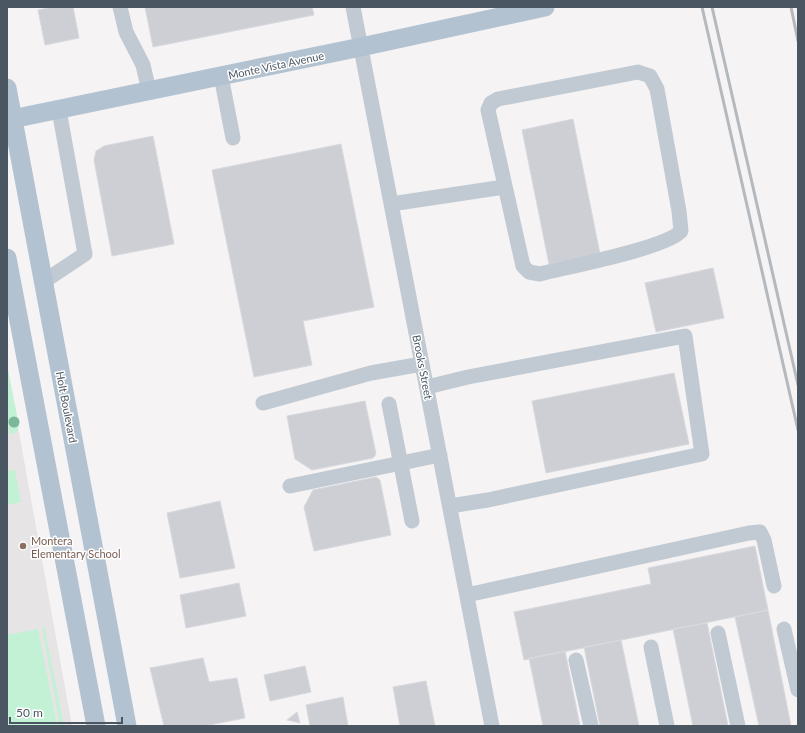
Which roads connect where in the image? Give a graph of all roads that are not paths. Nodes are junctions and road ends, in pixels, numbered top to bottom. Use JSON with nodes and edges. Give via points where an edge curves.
{"nodes":[{"id":1,"x":120,"y":7,"type":"edge"},
{"id":2,"x":353,"y":7,"type":"edge"},
{"id":3,"x":545,"y":7,"type":"edge"},
{"id":4,"x":361,"y":47,"type":"junction"},
{"id":5,"x":221,"y":76,"type":"junction"},
{"id":6,"x":7,"y":88,"type":"edge"},
{"id":7,"x":149,"y":91,"type":"junction"},
{"id":8,"x":59,"y":110,"type":"junction"},
{"id":9,"x":10,"y":120,"type":"edge"},
{"id":10,"x":233,"y":138,"type":"dead end"},
{"id":11,"x":504,"y":186,"type":"junction"},
{"id":12,"x":391,"y":204,"type":"junction"},
{"id":13,"x":7,"y":258,"type":"edge"},
{"id":14,"x":43,"y":282,"type":"junction"},
{"id":15,"x":422,"y":364,"type":"junction"},
{"id":16,"x":427,"y":387,"type":"junction"},
{"id":17,"x":263,"y":403,"type":"dead end"},
{"id":18,"x":389,"y":404,"type":"dead end"},
{"id":19,"x":440,"y":455,"type":"junction"},
{"id":20,"x":400,"y":463,"type":"junction"},
{"id":21,"x":290,"y":486,"type":"dead end"},
{"id":22,"x":450,"y":506,"type":"junction"},
{"id":23,"x":412,"y":521,"type":"dead end"},
{"id":24,"x":774,"y":586,"type":"dead end"},
{"id":25,"x":467,"y":595,"type":"junction"},
{"id":26,"x":784,"y":629,"type":"dead end"},
{"id":27,"x":718,"y":633,"type":"dead end"},
{"id":28,"x":651,"y":647,"type":"dead end"},
{"id":29,"x":576,"y":660,"type":"dead end"},
{"id":30,"x":798,"y":690,"type":"edge"},
{"id":31,"x":96,"y":726,"type":"edge"},
{"id":32,"x":127,"y":726,"type":"edge"},
{"id":33,"x":492,"y":726,"type":"edge"},
{"id":34,"x":591,"y":726,"type":"edge"},
{"id":35,"x":667,"y":726,"type":"edge"},
{"id":36,"x":738,"y":726,"type":"edge"}],
"edges":[{"from":1,"to":7,"type":"street","via":[[126,32],[143,65]]},
{"from":2,"to":4,"type":"street","name":"Brooks Street"},
{"from":3,"to":4,"type":"main road","name":"Monte Vista Avenue"},
{"from":4,"to":5,"type":"main road","name":"Monte Vista Avenue"},
{"from":4,"to":12,"type":"street","name":"Brooks Street"},
{"from":5,"to":7,"type":"main road","name":"Monte Vista Avenue"},
{"from":5,"to":10,"type":"street"},
{"from":6,"to":9,"type":"main road","name":"Holt Boulevard"},
{"from":7,"to":8,"type":"main road","name":"Monte Vista Avenue"},
{"from":8,"to":9,"type":"main road","name":"Monte Vista Avenue"},
{"from":8,"to":14,"type":"street","via":[[85,254]]},
{"from":9,"to":14,"type":"main road","name":"Holt Boulevard"},
{"from":11,"to":11,"type":"street","via":[[488,110],[491,103],[498,99],[614,76],[638,72],[650,76],[657,89],[679,211],[681,231],[678,234],[644,248],[534,274],[525,270],[523,266]]},
{"from":11,"to":12,"type":"street"},
{"from":12,"to":15,"type":"street","name":"Brooks Street"},
{"from":13,"to":31,"type":"main road"},
{"from":14,"to":32,"type":"main road","name":"Holt Boulevard"},
{"from":15,"to":16,"type":"street","name":"Brooks Street"},
{"from":15,"to":17,"type":"street","via":[[371,373]]},
{"from":16,"to":19,"type":"street","name":"Brooks Street"},
{"from":16,"to":22,"type":"street","via":[[685,336],[702,454]]},
{"from":18,"to":20,"type":"street"},
{"from":19,"to":20,"type":"street"},
{"from":19,"to":22,"type":"street","name":"Brooks Street"},
{"from":20,"to":21,"type":"street"},
{"from":20,"to":23,"type":"street"},
{"from":22,"to":25,"type":"street","name":"Brooks Street"},
{"from":24,"to":25,"type":"street","via":[[760,532]]},
{"from":25,"to":33,"type":"street","name":"Brooks Street"},
{"from":26,"to":30,"type":"street"},
{"from":27,"to":36,"type":"street"},
{"from":28,"to":35,"type":"street"},
{"from":29,"to":34,"type":"street"}]}
